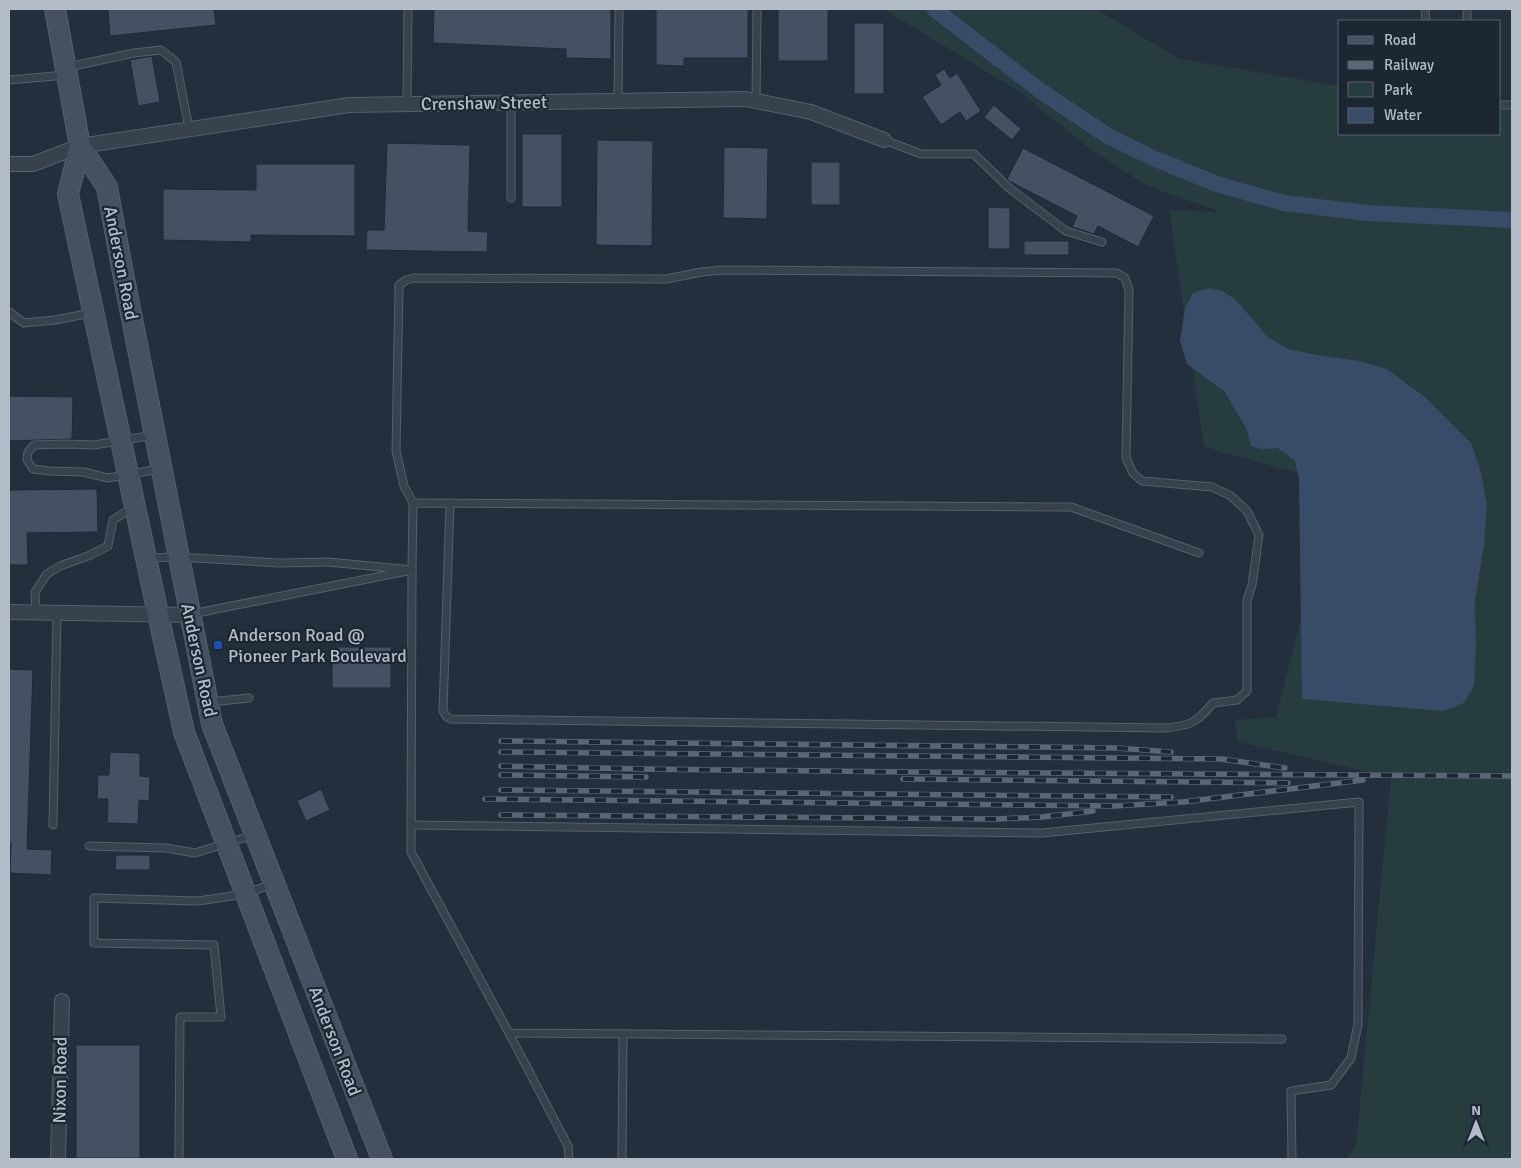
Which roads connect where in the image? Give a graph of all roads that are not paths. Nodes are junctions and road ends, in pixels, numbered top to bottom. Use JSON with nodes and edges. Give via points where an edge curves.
{"nodes":[{"id":1,"x":55,"y":9,"type":"edge"},
{"id":2,"x":408,"y":9,"type":"edge"},
{"id":3,"x":619,"y":9,"type":"edge"},
{"id":4,"x":757,"y":9,"type":"edge"},
{"id":5,"x":66,"y":71,"type":"junction"},
{"id":6,"x":9,"y":80,"type":"edge"},
{"id":7,"x":618,"y":101,"type":"junction"},
{"id":8,"x":756,"y":101,"type":"junction"},
{"id":9,"x":511,"y":102,"type":"junction"},
{"id":10,"x":407,"y":104,"type":"junction"},
{"id":11,"x":189,"y":128,"type":"junction"},
{"id":12,"x":884,"y":140,"type":"joint"},
{"id":13,"x":80,"y":146,"type":"junction"},
{"id":14,"x":9,"y":164,"type":"edge"},
{"id":15,"x":512,"y":198,"type":"dead end"},
{"id":16,"x":1102,"y":242,"type":"dead end"},
{"id":17,"x":9,"y":312,"type":"edge"},
{"id":18,"x":93,"y":312,"type":"junction"},
{"id":19,"x":154,"y":435,"type":"junction"},
{"id":20,"x":121,"y":441,"type":"junction"},
{"id":21,"x":161,"y":469,"type":"junction"},
{"id":22,"x":128,"y":475,"type":"junction"},
{"id":23,"x":413,"y":503,"type":"junction"},
{"id":24,"x":450,"y":503,"type":"junction"},
{"id":25,"x":134,"y":506,"type":"junction"},
{"id":26,"x":1200,"y":553,"type":"dead end"},
{"id":27,"x":178,"y":557,"type":"junction"},
{"id":28,"x":146,"y":558,"type":"junction"},
{"id":29,"x":412,"y":570,"type":"junction"},
{"id":30,"x":9,"y":612,"type":"edge"},
{"id":31,"x":36,"y":612,"type":"junction"},
{"id":32,"x":57,"y":612,"type":"junction"},
{"id":33,"x":158,"y":614,"type":"junction"},
{"id":34,"x":189,"y":614,"type":"junction"},
{"id":35,"x":249,"y":698,"type":"dead end"},
{"id":36,"x":207,"y":703,"type":"junction"},
{"id":37,"x":53,"y":825,"type":"dead end"},
{"id":38,"x":411,"y":825,"type":"junction"},
{"id":39,"x":255,"y":835,"type":"junction"},
{"id":40,"x":226,"y":844,"type":"junction"},
{"id":41,"x":89,"y":846,"type":"dead end"},
{"id":42,"x":274,"y":883,"type":"junction"},
{"id":43,"x":245,"y":894,"type":"junction"},
{"id":44,"x":62,"y":1001,"type":"dead end"},
{"id":45,"x":509,"y":1033,"type":"junction"},
{"id":46,"x":623,"y":1034,"type":"junction"},
{"id":47,"x":1282,"y":1039,"type":"dead end"},
{"id":48,"x":58,"y":1159,"type":"edge"},
{"id":49,"x":179,"y":1159,"type":"edge"},
{"id":50,"x":347,"y":1159,"type":"edge"},
{"id":51,"x":382,"y":1159,"type":"edge"},
{"id":52,"x":568,"y":1159,"type":"edge"},
{"id":53,"x":622,"y":1159,"type":"edge"},
{"id":54,"x":1292,"y":1159,"type":"edge"}],
"edges":[{"from":1,"to":5,"type":"main road","name":"Anderson Road"},
{"from":2,"to":10,"type":"lane"},
{"from":3,"to":7,"type":"lane"},
{"from":4,"to":8,"type":"lane"},
{"from":5,"to":6,"type":"lane"},
{"from":5,"to":11,"type":"lane","via":[[134,53],[161,50],[176,62]]},
{"from":5,"to":13,"type":"main road","name":"Anderson Road"},
{"from":7,"to":8,"type":"street","name":"Crenshaw Street"},
{"from":7,"to":9,"type":"street","name":"Crenshaw Street"},
{"from":8,"to":12,"type":"street","name":"Crenshaw Street","via":[[811,112]]},
{"from":9,"to":10,"type":"street","name":"Crenshaw Street"},
{"from":9,"to":15,"type":"lane"},
{"from":10,"to":11,"type":"street","name":"Crenshaw Street","via":[[349,105]]},
{"from":11,"to":13,"type":"street","name":"Crenshaw Street"},
{"from":12,"to":16,"type":"lane","via":[[921,154],[974,154],[1009,188],[1066,231]]},
{"from":13,"to":14,"type":"street","name":"Crenshaw Street","via":[[33,164]]},
{"from":13,"to":18,"type":"main road","name":"Anderson Road","via":[[68,194]]},
{"from":13,"to":19,"type":"main road","name":"Anderson Road","via":[[107,187]]},
{"from":17,"to":18,"type":"lane","via":[[24,323]]},
{"from":18,"to":20,"type":"main road","name":"Anderson Road"},
{"from":19,"to":20,"type":"lane"},
{"from":19,"to":21,"type":"main road","name":"Anderson Road"},
{"from":20,"to":22,"type":"main road","name":"Anderson Road"},
{"from":20,"to":22,"type":"lane","via":[[94,445],[34,445],[27,460],[34,469],[83,472],[108,478]]},
{"from":21,"to":22,"type":"lane"},
{"from":21,"to":27,"type":"main road","name":"Anderson Road"},
{"from":22,"to":25,"type":"main road","name":"Anderson Road"},
{"from":23,"to":24,"type":"lane"},
{"from":23,"to":24,"type":"lane","via":[[399,471],[396,451],[399,285],[406,280],[666,279],[723,270],[1117,273],[1125,278],[1128,290],[1126,458],[1132,473],[1142,482],[1212,487],[1231,496],[1247,511],[1259,535],[1247,600],[1247,691],[1237,700],[1213,703],[1187,726],[1166,728],[450,719],[443,711]]},
{"from":23,"to":29,"type":"lane"},
{"from":24,"to":26,"type":"lane","via":[[1071,506]]},
{"from":25,"to":28,"type":"main road","name":"Anderson Road"},
{"from":25,"to":31,"type":"lane","via":[[113,520],[108,546],[47,574],[36,592]]},
{"from":27,"to":28,"type":"lane"},
{"from":27,"to":29,"type":"lane","via":[[280,563],[328,562]]},
{"from":27,"to":34,"type":"main road","name":"Anderson Road"},
{"from":28,"to":33,"type":"main road","name":"Anderson Road"},
{"from":29,"to":34,"type":"lane"},
{"from":29,"to":38,"type":"lane"},
{"from":30,"to":31,"type":"street"},
{"from":31,"to":32,"type":"street"},
{"from":32,"to":33,"type":"street"},
{"from":32,"to":37,"type":"lane"},
{"from":33,"to":34,"type":"street"},
{"from":33,"to":40,"type":"main road","name":"Anderson Road","via":[[184,732]]},
{"from":34,"to":36,"type":"main road","name":"Anderson Road"},
{"from":35,"to":36,"type":"lane"},
{"from":36,"to":39,"type":"main road","name":"Anderson Road"},
{"from":38,"to":45,"type":"lane","via":[[411,852]]},
{"from":38,"to":54,"type":"lane","via":[[1042,833],[1359,802],[1358,1024],[1351,1058],[1331,1085],[1291,1090]]},
{"from":39,"to":40,"type":"lane"},
{"from":39,"to":42,"type":"main road","name":"Anderson Road"},
{"from":40,"to":41,"type":"lane","via":[[195,853],[166,848]]},
{"from":40,"to":43,"type":"main road","name":"Anderson Road"},
{"from":42,"to":43,"type":"lane"},
{"from":42,"to":51,"type":"main road","name":"Anderson Road"},
{"from":43,"to":49,"type":"lane","via":[[198,900],[94,898],[94,943],[214,945],[221,1017],[180,1017]]},
{"from":43,"to":50,"type":"main road","name":"Anderson Road"},
{"from":44,"to":48,"type":"street","name":"Nixon Road"},
{"from":45,"to":46,"type":"lane"},
{"from":45,"to":52,"type":"lane","via":[[568,1146]]},
{"from":46,"to":47,"type":"lane"},
{"from":46,"to":53,"type":"lane"}]}
